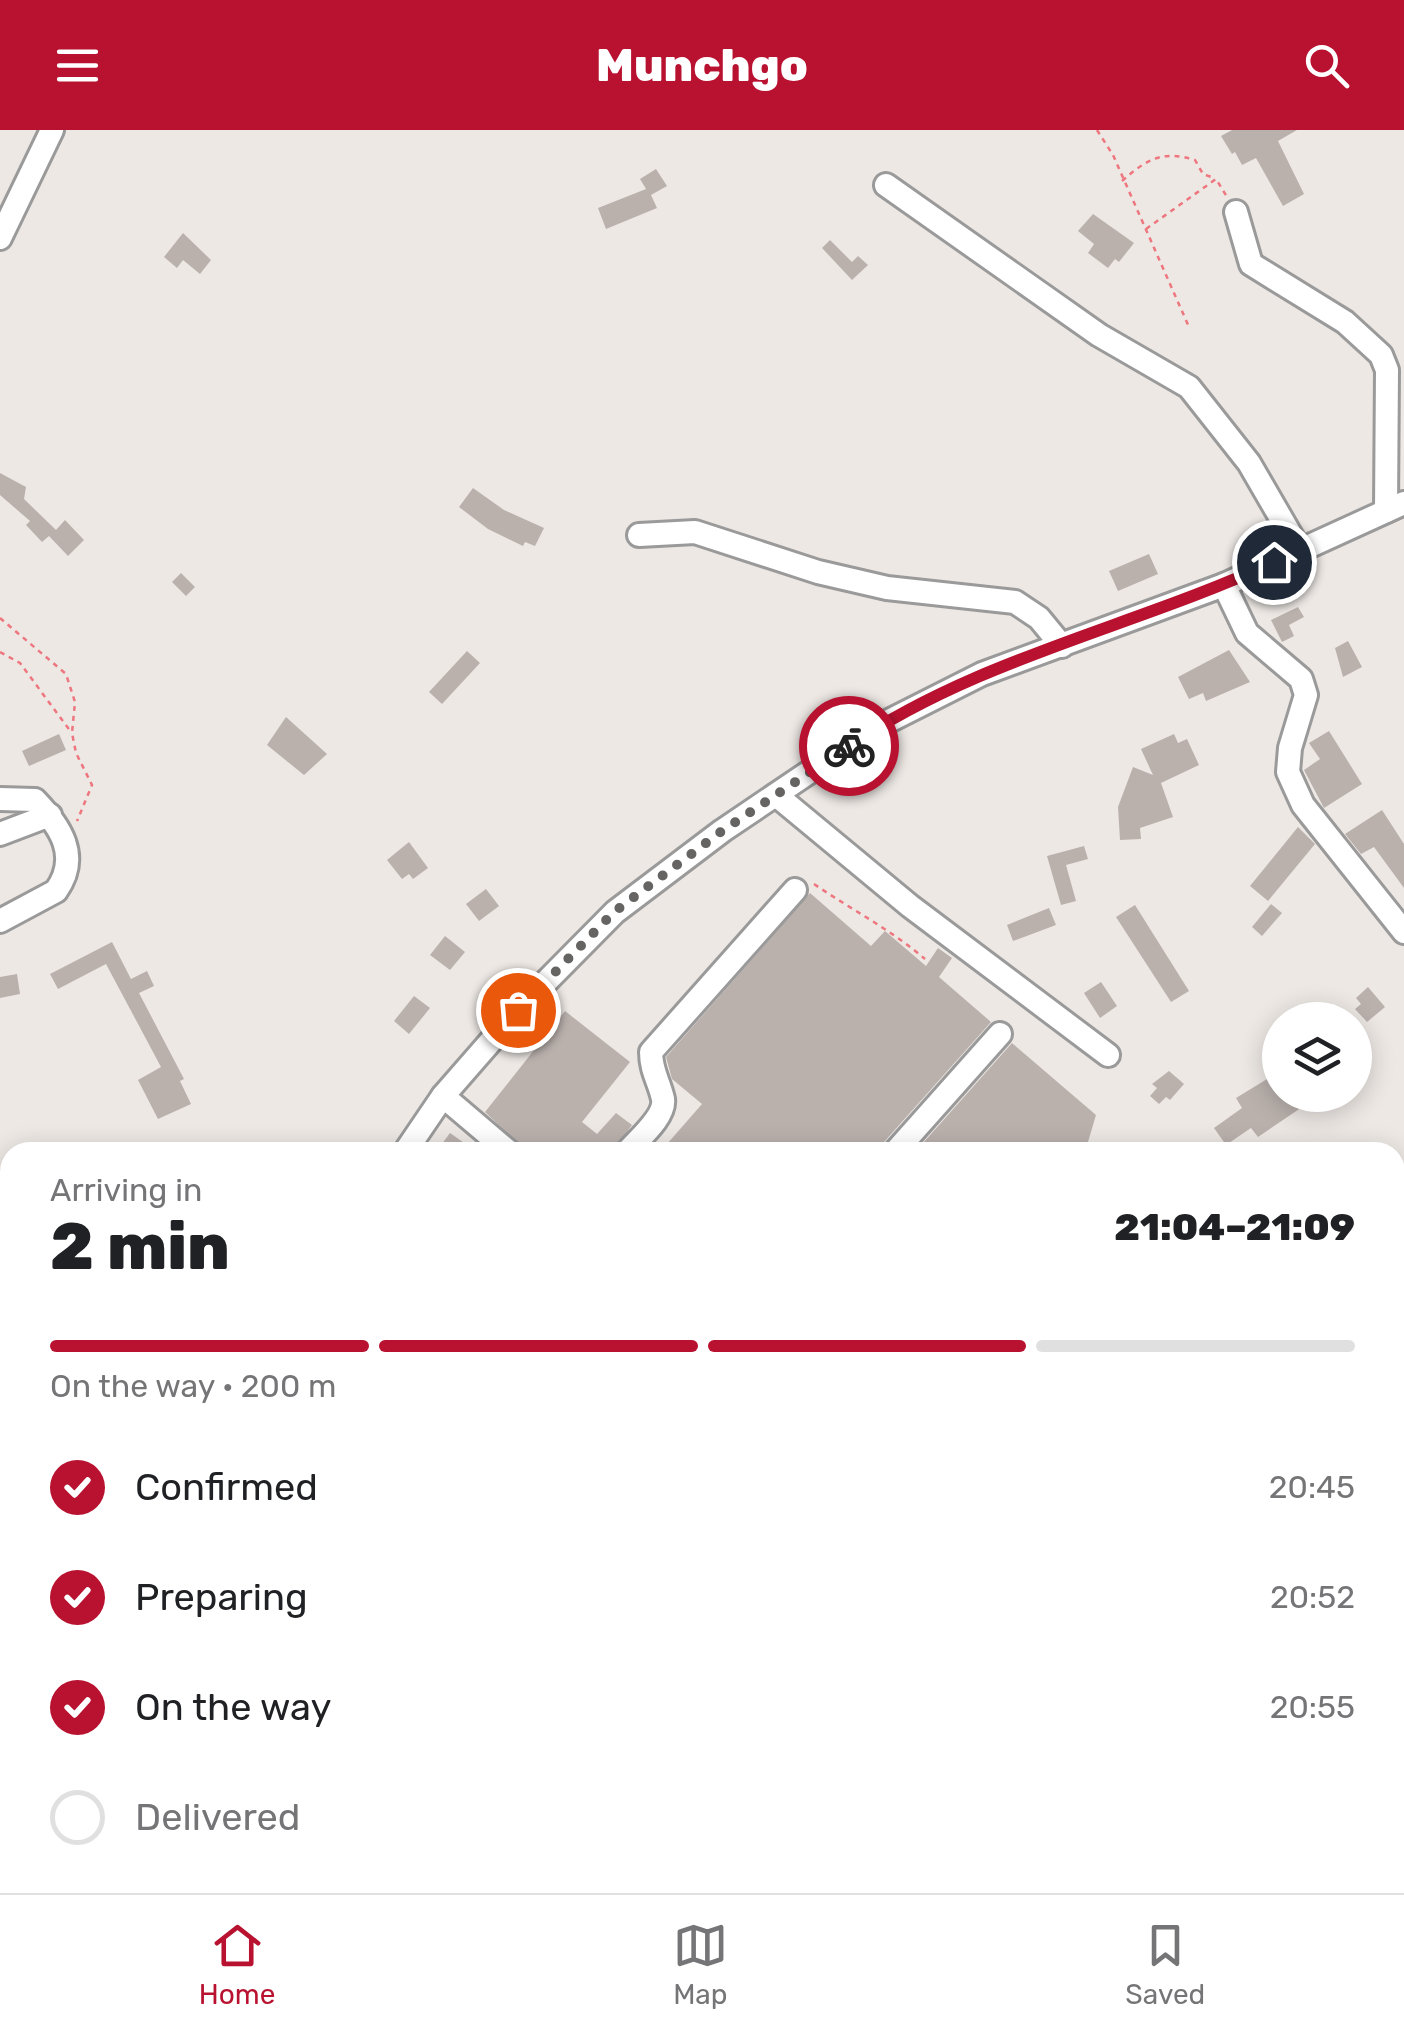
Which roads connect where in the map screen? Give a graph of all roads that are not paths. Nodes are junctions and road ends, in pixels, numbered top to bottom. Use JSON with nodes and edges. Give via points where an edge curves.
{"nodes":[{"id":1,"x":52,"y":130,"type":"edge"},
{"id":2,"x":886,"y":185,"type":"dead end"},
{"id":3,"x":1236,"y":212,"type":"road end"},
{"id":4,"x":0,"y":238,"type":"edge"},
{"id":5,"x":1395,"y":507,"type":"edge"},
{"id":6,"x":639,"y":535,"type":"dead end"},
{"id":7,"x":1300,"y":551,"type":"junction"},
{"id":8,"x":1224,"y":586,"type":"junction"},
{"id":9,"x":1062,"y":646,"type":"junction"},
{"id":10,"x":776,"y":795,"type":"junction"},
{"id":11,"x":0,"y":799,"type":"edge"},
{"id":12,"x":50,"y":815,"type":"junction"},
{"id":13,"x":0,"y":834,"type":"edge"},
{"id":14,"x":795,"y":890,"type":"road end"},
{"id":15,"x":0,"y":922,"type":"edge"},
{"id":16,"x":1404,"y":932,"type":"edge"},
{"id":17,"x":1000,"y":1034,"type":"dead end"},
{"id":18,"x":1108,"y":1055,"type":"dead end"},
{"id":19,"x":443,"y":1096,"type":"junction"},
{"id":20,"x":412,"y":1142,"type":"edge"},
{"id":21,"x":497,"y":1142,"type":"edge"},
{"id":22,"x":635,"y":1142,"type":"edge"},
{"id":23,"x":904,"y":1142,"type":"edge"}],
"edges":[{"from":1,"to":4,"type":"street"},
{"from":2,"to":7,"type":"street","via":[[1099,335],[1189,387],[1249,464]]},
{"from":3,"to":5,"type":"street","via":[[1257,270],[1345,322],[1382,355]]},
{"from":5,"to":7,"type":"street"},
{"from":6,"to":9,"type":"street","via":[[695,532],[886,588],[1015,602]]},
{"from":7,"to":8,"type":"street"},
{"from":8,"to":9,"type":"street"},
{"from":8,"to":16,"type":"street","via":[[1247,633],[1301,679],[1306,695],[1288,772],[1303,805]]},
{"from":9,"to":10,"type":"street","via":[[937,695]]},
{"from":10,"to":18,"type":"street"},
{"from":10,"to":19,"type":"street","via":[[614,912]]},
{"from":11,"to":12,"type":"street","via":[[35,800]]},
{"from":12,"to":13,"type":"street"},
{"from":12,"to":15,"type":"street","via":[[67,843],[66,870],[56,891]]},
{"from":14,"to":22,"type":"street","via":[[651,1052],[664,1101]]},
{"from":17,"to":23,"type":"street"},
{"from":19,"to":20,"type":"street"},
{"from":19,"to":21,"type":"street"}]}
